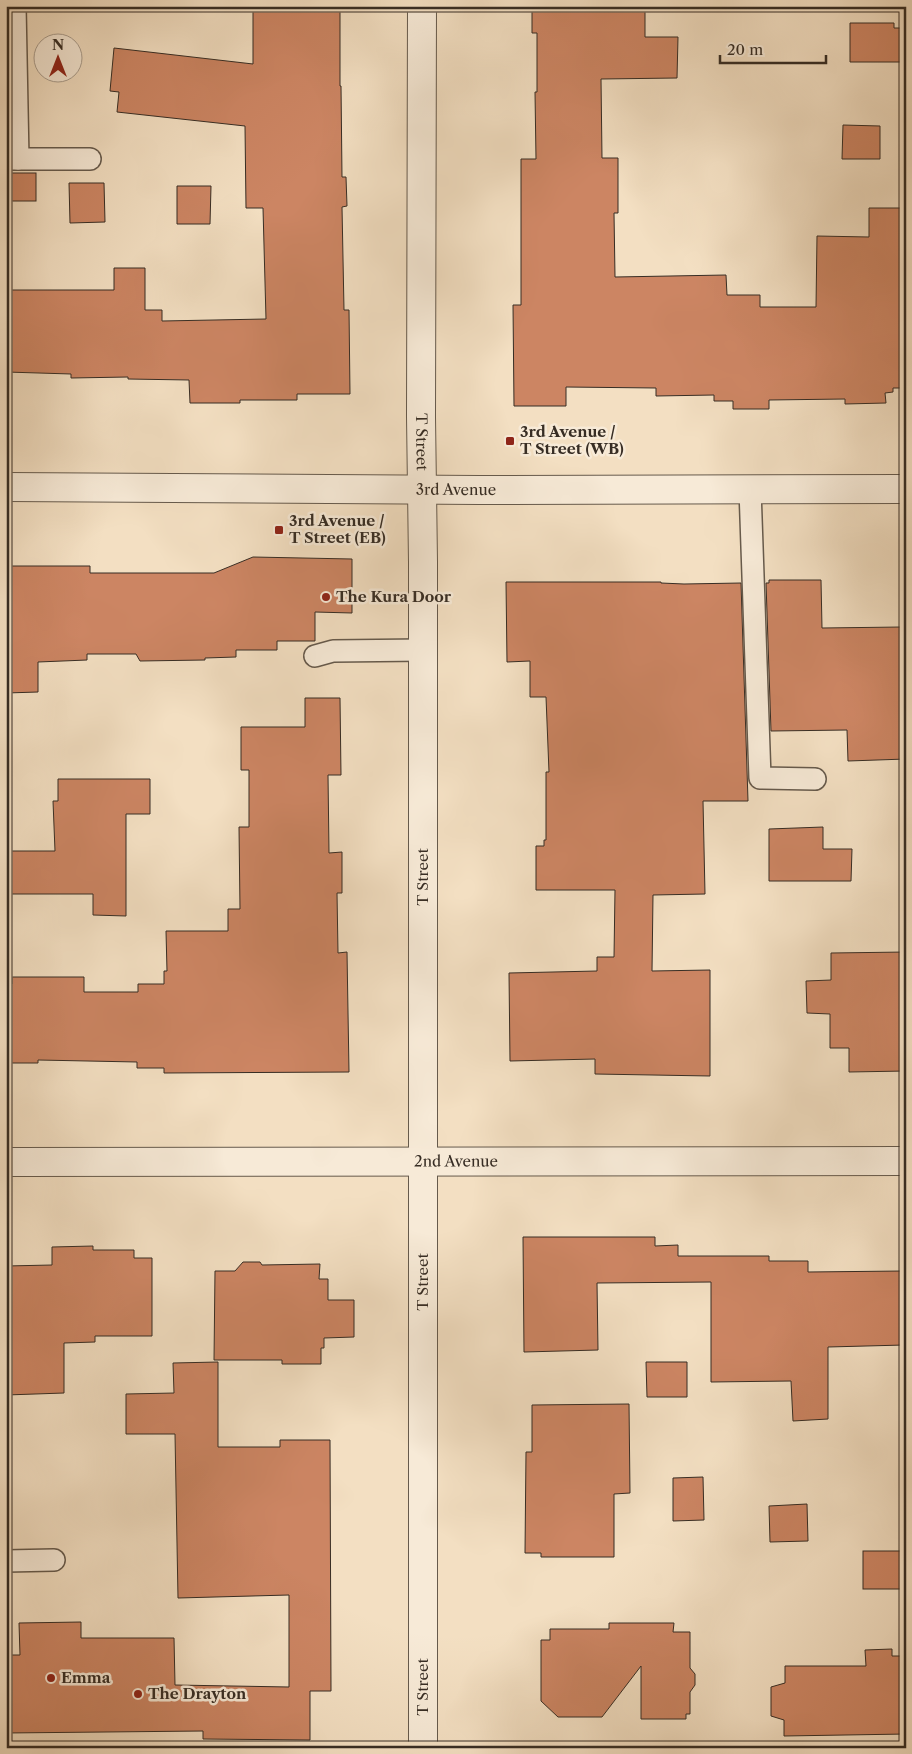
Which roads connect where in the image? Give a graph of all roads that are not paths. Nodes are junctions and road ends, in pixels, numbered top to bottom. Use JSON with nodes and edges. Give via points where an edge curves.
{"nodes":[{"id":1,"x":15,"y":6,"type":"edge"},
{"id":2,"x":422,"y":6,"type":"edge"},
{"id":3,"x":12,"y":159,"type":"edge"},
{"id":4,"x":90,"y":159,"type":"dead end"},
{"id":5,"x":6,"y":487,"type":"edge"},
{"id":6,"x":422,"y":489,"type":"junction"},
{"id":7,"x":750,"y":489,"type":"junction"},
{"id":8,"x":906,"y":489,"type":"edge"},
{"id":9,"x":423,"y":650,"type":"junction"},
{"id":10,"x":315,"y":656,"type":"dead end"},
{"id":11,"x":815,"y":779,"type":"dead end"},
{"id":12,"x":423,"y":1160,"type":"junction"},
{"id":13,"x":906,"y":1161,"type":"edge"},
{"id":14,"x":6,"y":1162,"type":"edge"},
{"id":15,"x":54,"y":1560,"type":"dead end"},
{"id":16,"x":6,"y":1561,"type":"edge"},
{"id":17,"x":423,"y":1748,"type":"edge"}],
"edges":[{"from":1,"to":3,"type":"lane"},
{"from":2,"to":6,"type":"street","name":"T Street"},
{"from":3,"to":4,"type":"lane"},
{"from":5,"to":6,"type":"street","name":"3rd Avenue"},
{"from":6,"to":7,"type":"street","name":"3rd Avenue"},
{"from":6,"to":9,"type":"street","name":"T Street"},
{"from":7,"to":8,"type":"street","name":"3rd Avenue"},
{"from":7,"to":11,"type":"lane","via":[[760,778]]},
{"from":9,"to":10,"type":"lane","via":[[333,652]]},
{"from":9,"to":12,"type":"street","name":"T Street"},
{"from":12,"to":13,"type":"street","name":"2nd Avenue"},
{"from":12,"to":14,"type":"street","name":"2nd Avenue"},
{"from":12,"to":17,"type":"street","name":"T Street"},
{"from":15,"to":16,"type":"lane"}]}
